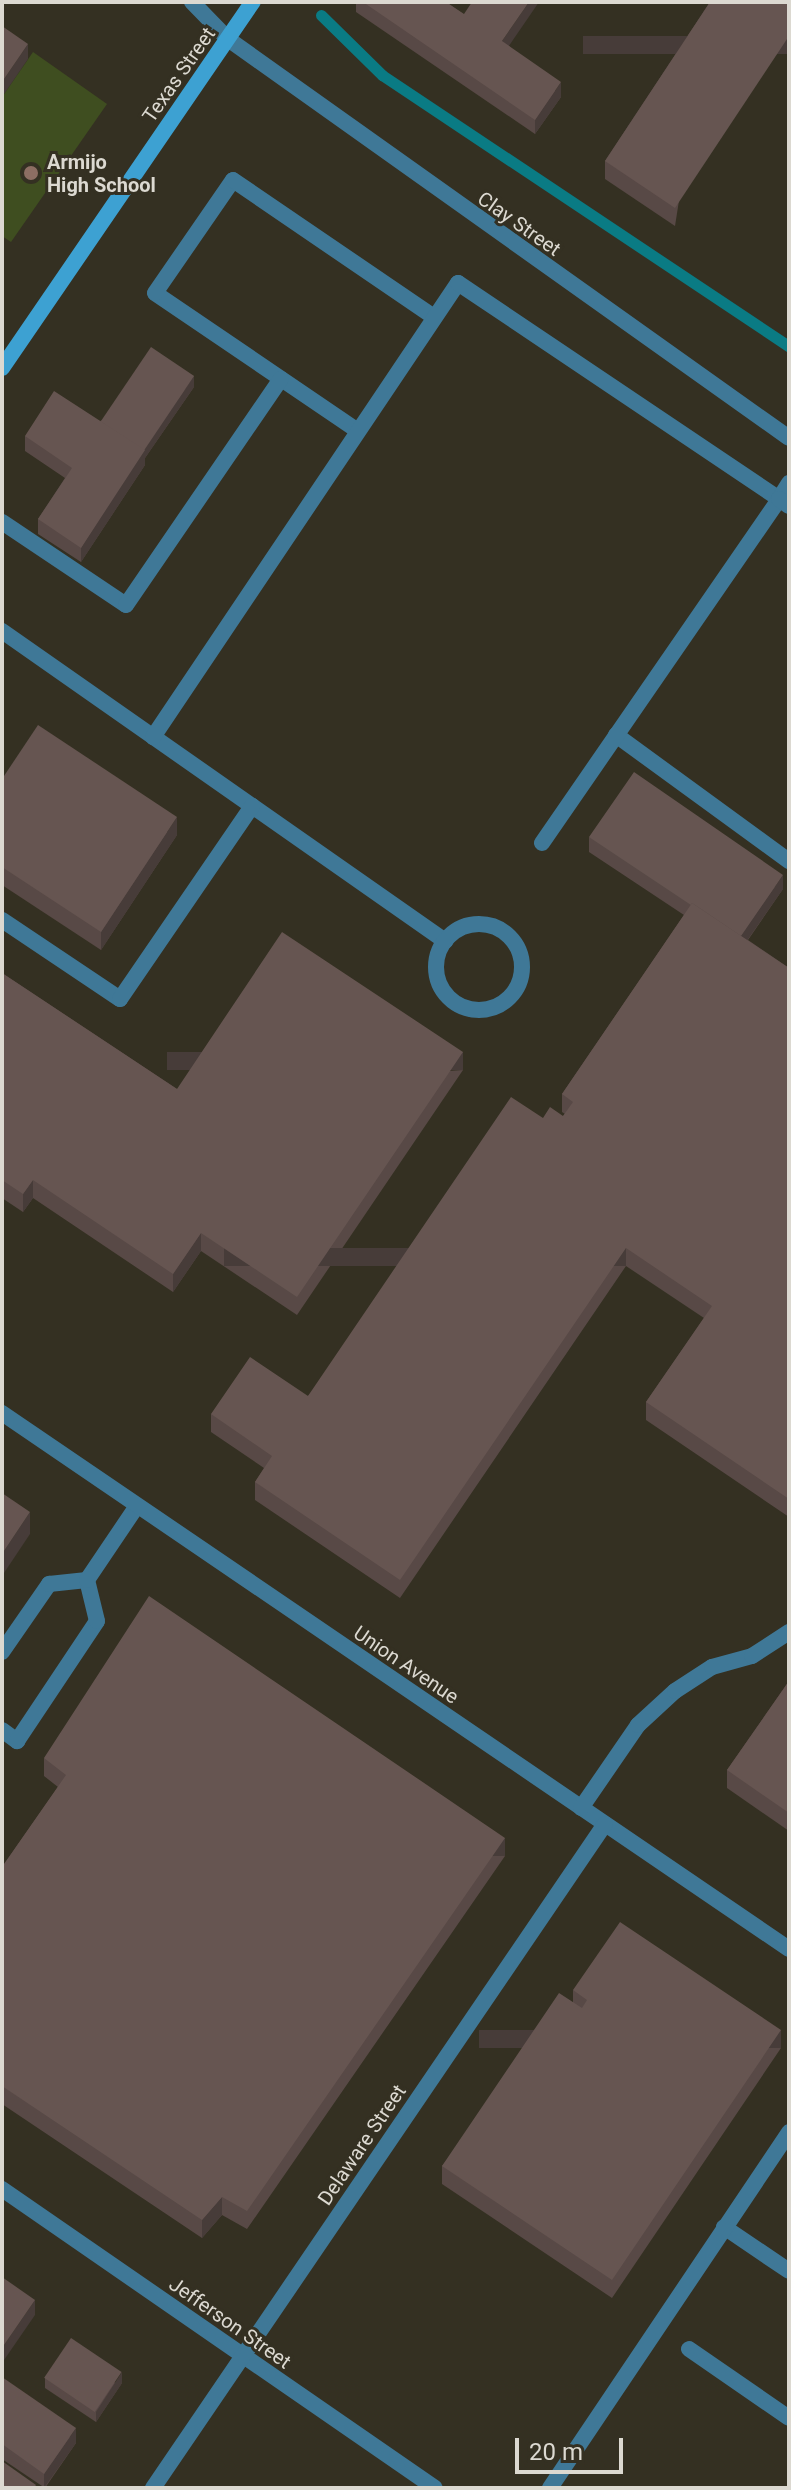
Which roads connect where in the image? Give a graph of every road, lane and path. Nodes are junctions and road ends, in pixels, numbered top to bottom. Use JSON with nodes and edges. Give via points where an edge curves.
{"nodes":[{"id":1,"x":192,"y":2,"type":"edge"},
{"id":2,"x":253,"y":2,"type":"edge"},
{"id":3,"x":228,"y":39,"type":"junction"},
{"id":4,"x":434,"y":317,"type":"junction"},
{"id":5,"x":2,"y":368,"type":"edge"},
{"id":6,"x":281,"y":379,"type":"junction"},
{"id":7,"x":358,"y":431,"type":"junction"},
{"id":8,"x":789,"y":438,"type":"edge"},
{"id":9,"x":789,"y":483,"type":"edge"},
{"id":10,"x":784,"y":502,"type":"edge"},
{"id":11,"x":2,"y":522,"type":"edge"},
{"id":12,"x":2,"y":631,"type":"edge"},
{"id":13,"x":616,"y":735,"type":"junction"},
{"id":14,"x":153,"y":737,"type":"junction"},
{"id":15,"x":252,"y":806,"type":"junction"},
{"id":16,"x":542,"y":843,"type":"dead end"},
{"id":17,"x":789,"y":861,"type":"edge"},
{"id":18,"x":2,"y":920,"type":"edge"},
{"id":19,"x":445,"y":941,"type":"junction"},
{"id":20,"x":2,"y":1413,"type":"edge"},
{"id":21,"x":137,"y":1506,"type":"junction"},
{"id":22,"x":87,"y":1580,"type":"junction"},
{"id":23,"x":789,"y":1632,"type":"edge"},
{"id":24,"x":2,"y":1652,"type":"edge"},
{"id":25,"x":2,"y":1730,"type":"edge"},
{"id":26,"x":581,"y":1808,"type":"junction"},
{"id":27,"x":605,"y":1824,"type":"junction"},
{"id":28,"x":789,"y":1949,"type":"edge"},
{"id":29,"x":789,"y":2132,"type":"edge"},
{"id":30,"x":2,"y":2189,"type":"edge"},
{"id":31,"x":724,"y":2227,"type":"junction"},
{"id":32,"x":789,"y":2271,"type":"edge"},
{"id":33,"x":689,"y":2349,"type":"dead end"},
{"id":34,"x":243,"y":2356,"type":"junction"},
{"id":35,"x":789,"y":2418,"type":"edge"},
{"id":36,"x":153,"y":2488,"type":"edge"},
{"id":37,"x":435,"y":2488,"type":"edge"},
{"id":38,"x":550,"y":2488,"type":"edge"}],
"edges":[{"from":1,"to":3,"type":"street","name":"Clay Street"},
{"from":2,"to":3,"type":"main road","name":"Texas Street"},
{"from":3,"to":5,"type":"main road","name":"Texas Street"},
{"from":3,"to":8,"type":"street","name":"Clay Street"},
{"from":4,"to":6,"type":"street","via":[[233,180],[155,293]]},
{"from":4,"to":7,"type":"street"},
{"from":4,"to":10,"type":"street","via":[[458,283]]},
{"from":6,"to":7,"type":"street"},
{"from":6,"to":11,"type":"street","via":[[126,605]]},
{"from":7,"to":14,"type":"street"},
{"from":9,"to":10,"type":"street"},
{"from":10,"to":13,"type":"street"},
{"from":12,"to":14,"type":"street"},
{"from":13,"to":16,"type":"street"},
{"from":13,"to":17,"type":"street"},
{"from":14,"to":15,"type":"street"},
{"from":15,"to":18,"type":"street","via":[[120,999]]},
{"from":15,"to":19,"type":"street"},
{"from":19,"to":19,"type":"street","via":[[436,970],[448,998],[476,1011],[494,1009],[510,999],[523,966],[519,948],[508,934],[475,924],[458,929]]},
{"from":20,"to":21,"type":"street","name":"Union Avenue"},
{"from":21,"to":22,"type":"street"},
{"from":21,"to":26,"type":"street","name":"Union Avenue"},
{"from":22,"to":24,"type":"street","via":[[49,1584]]},
{"from":22,"to":25,"type":"street","via":[[97,1621],[17,1741]]},
{"from":23,"to":26,"type":"street","via":[[752,1656],[712,1667],[675,1691],[638,1725]]},
{"from":26,"to":27,"type":"street","name":"Union Avenue"},
{"from":27,"to":28,"type":"street","name":"Union Avenue"},
{"from":27,"to":34,"type":"street","name":"Delaware Street"},
{"from":29,"to":31,"type":"street"},
{"from":30,"to":34,"type":"street","name":"Jefferson Street"},
{"from":31,"to":32,"type":"street"},
{"from":31,"to":38,"type":"street"},
{"from":33,"to":35,"type":"street"},
{"from":34,"to":36,"type":"street","name":"Delaware Street"},
{"from":34,"to":37,"type":"street","name":"Jefferson Street"}]}
